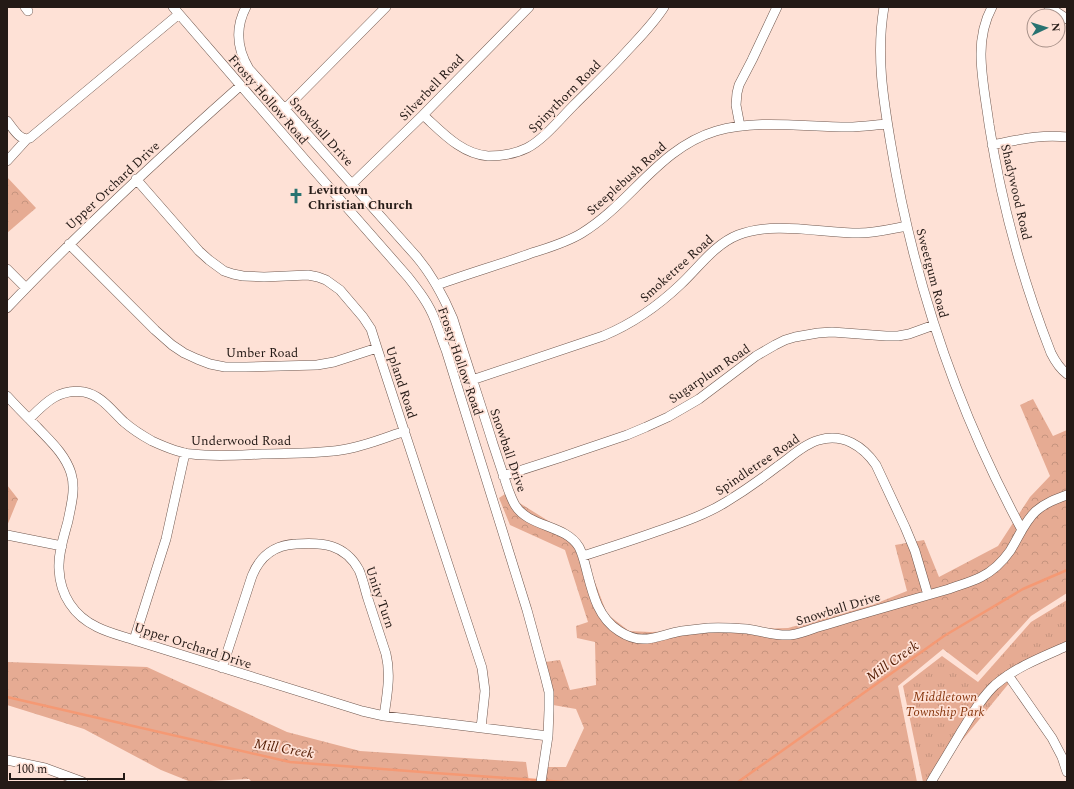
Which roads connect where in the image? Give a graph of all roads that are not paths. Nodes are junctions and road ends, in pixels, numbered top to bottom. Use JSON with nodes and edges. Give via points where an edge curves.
{"nodes":[{"id":1,"x":246,"y":7,"type":"edge"},
{"id":2,"x":386,"y":7,"type":"edge"},
{"id":3,"x":529,"y":7,"type":"edge"},
{"id":4,"x":664,"y":7,"type":"edge"},
{"id":5,"x":777,"y":7,"type":"edge"},
{"id":6,"x":884,"y":7,"type":"edge"},
{"id":7,"x":992,"y":7,"type":"edge"},
{"id":8,"x":1049,"y":7,"type":"edge"},
{"id":9,"x":176,"y":10,"type":"edge"},
{"id":10,"x":1067,"y":19,"type":"edge"},
{"id":11,"x":240,"y":86,"type":"junction"},
{"id":12,"x":285,"y":109,"type":"junction"},
{"id":13,"x":423,"y":115,"type":"junction"},
{"id":14,"x":7,"y":121,"type":"edge"},
{"id":15,"x":887,"y":124,"type":"junction"},
{"id":16,"x":740,"y":126,"type":"junction"},
{"id":17,"x":1067,"y":138,"type":"edge"},
{"id":18,"x":27,"y":139,"type":"junction"},
{"id":19,"x":992,"y":145,"type":"junction"},
{"id":20,"x":7,"y":162,"type":"edge"},
{"id":21,"x":136,"y":180,"type":"junction"},
{"id":22,"x":352,"y":184,"type":"junction"},
{"id":23,"x":907,"y":226,"type":"junction"},
{"id":24,"x":69,"y":244,"type":"junction"},
{"id":25,"x":7,"y":269,"type":"edge"},
{"id":26,"x":437,"y":286,"type":"junction"},
{"id":27,"x":26,"y":288,"type":"junction"},
{"id":28,"x":7,"y":308,"type":"edge"},
{"id":29,"x":934,"y":325,"type":"junction"},
{"id":30,"x":377,"y":348,"type":"junction"},
{"id":31,"x":1067,"y":374,"type":"edge"},
{"id":32,"x":472,"y":380,"type":"junction"},
{"id":33,"x":7,"y":396,"type":"edge"},
{"id":34,"x":29,"y":419,"type":"junction"},
{"id":35,"x":405,"y":431,"type":"junction"},
{"id":36,"x":185,"y":453,"type":"junction"},
{"id":37,"x":504,"y":476,"type":"junction"},
{"id":38,"x":1067,"y":495,"type":"edge"},
{"id":39,"x":1022,"y":530,"type":"junction"},
{"id":40,"x":7,"y":535,"type":"edge"},
{"id":41,"x":62,"y":546,"type":"junction"},
{"id":42,"x":583,"y":556,"type":"junction"},
{"id":43,"x":928,"y":595,"type":"junction"},
{"id":44,"x":134,"y":640,"type":"junction"},
{"id":45,"x":1067,"y":646,"type":"edge"},
{"id":46,"x":222,"y":668,"type":"junction"},
{"id":47,"x":1008,"y":675,"type":"junction"},
{"id":48,"x":384,"y":716,"type":"junction"},
{"id":49,"x":480,"y":728,"type":"junction"},
{"id":50,"x":548,"y":736,"type":"junction"},
{"id":51,"x":7,"y":760,"type":"edge"},
{"id":52,"x":1067,"y":772,"type":"edge"},
{"id":53,"x":934,"y":781,"type":"edge"},
{"id":54,"x":83,"y":782,"type":"edge"},
{"id":55,"x":541,"y":782,"type":"edge"}],
"edges":[{"from":1,"to":12,"type":"street","name":"Snowball Drive","via":[[238,34],[241,54],[249,69]]},
{"from":2,"to":12,"type":"street"},
{"from":3,"to":13,"type":"street","name":"Silverbell Road"},
{"from":4,"to":13,"type":"street","name":"Spinythorn Road","via":[[648,29],[608,71],[543,136],[527,148],[515,153],[488,156],[466,150]]},
{"from":5,"to":16,"type":"street","via":[[739,84],[736,104]]},
{"from":6,"to":15,"type":"street","name":"Sweetgum Road","via":[[880,60]]},
{"from":7,"to":19,"type":"street","name":"Shadywood Road","via":[[986,18],[981,55]]},
{"from":8,"to":10,"type":"street"},
{"from":9,"to":11,"type":"street","name":"Frosty Hollow Road"},
{"from":9,"to":18,"type":"street","via":[[51,121]]},
{"from":11,"to":21,"type":"street","name":"Upper Orchard Drive"},
{"from":11,"to":50,"type":"street","name":"Frosty Hollow Road","via":[[408,277],[428,304],[469,425],[541,660],[550,710]]},
{"from":12,"to":22,"type":"street","name":"Snowball Drive"},
{"from":13,"to":22,"type":"street","name":"Silverbell Road"},
{"from":14,"to":18,"type":"street","via":[[18,134]]},
{"from":15,"to":16,"type":"street","name":"Steeplebush Road","via":[[860,127]]},
{"from":15,"to":23,"type":"street","name":"Sweetgum Road"},
{"from":16,"to":26,"type":"street","name":"Steeplebush Road","via":[[688,142],[656,167],[609,213],[571,239]]},
{"from":17,"to":19,"type":"street","via":[[1040,136]]},
{"from":18,"to":20,"type":"street"},
{"from":19,"to":31,"type":"street","name":"Shadywood Road","via":[[1024,277],[1051,353]]},
{"from":21,"to":24,"type":"street","name":"Upper Orchard Drive"},
{"from":21,"to":30,"type":"street","name":"Upland Road","via":[[199,250],[224,271],[243,276],[308,275],[332,284],[363,317]]},
{"from":22,"to":26,"type":"street","name":"Snowball Drive","via":[[416,256]]},
{"from":23,"to":29,"type":"street","name":"Sweetgum Road"},
{"from":23,"to":32,"type":"street","name":"Smoketree Road","via":[[858,233],[774,228],[738,235],[720,246],[664,300],[632,321],[603,336]]},
{"from":24,"to":27,"type":"street","name":"Upper Orchard Drive"},
{"from":24,"to":30,"type":"street","name":"Umber Road","via":[[172,345],[197,359],[225,367],[317,365]]},
{"from":25,"to":27,"type":"street"},
{"from":26,"to":32,"type":"street","name":"Snowball Drive","via":[[453,319]]},
{"from":27,"to":28,"type":"street","name":"Upper Orchard Drive"},
{"from":29,"to":37,"type":"street","name":"Sugarplum Road","via":[[898,336],[832,332],[785,340],[756,356],[699,399],[668,417],[627,435]]},
{"from":29,"to":39,"type":"street","name":"Sweetgum Road","via":[[986,460]]},
{"from":30,"to":35,"type":"street","name":"Upland Road"},
{"from":32,"to":37,"type":"street","name":"Snowball Drive"},
{"from":33,"to":34,"type":"street","name":"Upper Orchard Drive"},
{"from":34,"to":36,"type":"street","name":"Underwood Road","via":[[46,402],[60,394],[85,392],[98,397],[140,434],[163,446]]},
{"from":34,"to":41,"type":"street","name":"Upper Orchard Drive","via":[[61,453],[71,472],[73,496]]},
{"from":35,"to":36,"type":"street","name":"Underwood Road","via":[[334,451],[210,456]]},
{"from":35,"to":49,"type":"street","name":"Upland Road","via":[[482,668],[485,691]]},
{"from":36,"to":44,"type":"street","via":[[166,539]]},
{"from":37,"to":42,"type":"street","name":"Snowball Drive","via":[[515,506],[522,514],[564,533],[574,540]]},
{"from":38,"to":39,"type":"street","name":"Snowball Drive","via":[[1037,510]]},
{"from":39,"to":43,"type":"street","name":"Snowball Drive","via":[[1004,558],[989,572],[966,583]]},
{"from":40,"to":41,"type":"street"},
{"from":41,"to":44,"type":"street","name":"Upper Orchard Drive","via":[[60,582],[73,609],[87,622]]},
{"from":42,"to":43,"type":"street","name":"Snowball Drive","via":[[593,594],[603,616],[617,630],[638,639],[710,628],[789,635]]},
{"from":42,"to":43,"type":"street","name":"Spindletree Road","via":[[704,514],[766,475],[808,444],[835,438],[853,443],[862,449],[876,466],[908,533]]},
{"from":44,"to":46,"type":"street","name":"Upper Orchard Drive"},
{"from":45,"to":47,"type":"street","via":[[1036,659]]},
{"from":46,"to":48,"type":"street","name":"Upper Orchard Drive"},
{"from":46,"to":48,"type":"street","name":"Unity Turn","via":[[258,562],[272,550],[282,546],[325,544],[348,556],[359,571],[388,662],[389,682]]},
{"from":47,"to":52,"type":"street","via":[[1052,738]]},
{"from":47,"to":53,"type":"street","via":[[988,692]]},
{"from":48,"to":49,"type":"street","name":"Upper Orchard Drive"},
{"from":49,"to":50,"type":"street","name":"Upper Orchard Drive"},
{"from":50,"to":55,"type":"street","name":"Frosty Hollow Road"},
{"from":51,"to":54,"type":"street","via":[[45,768]]}]}
